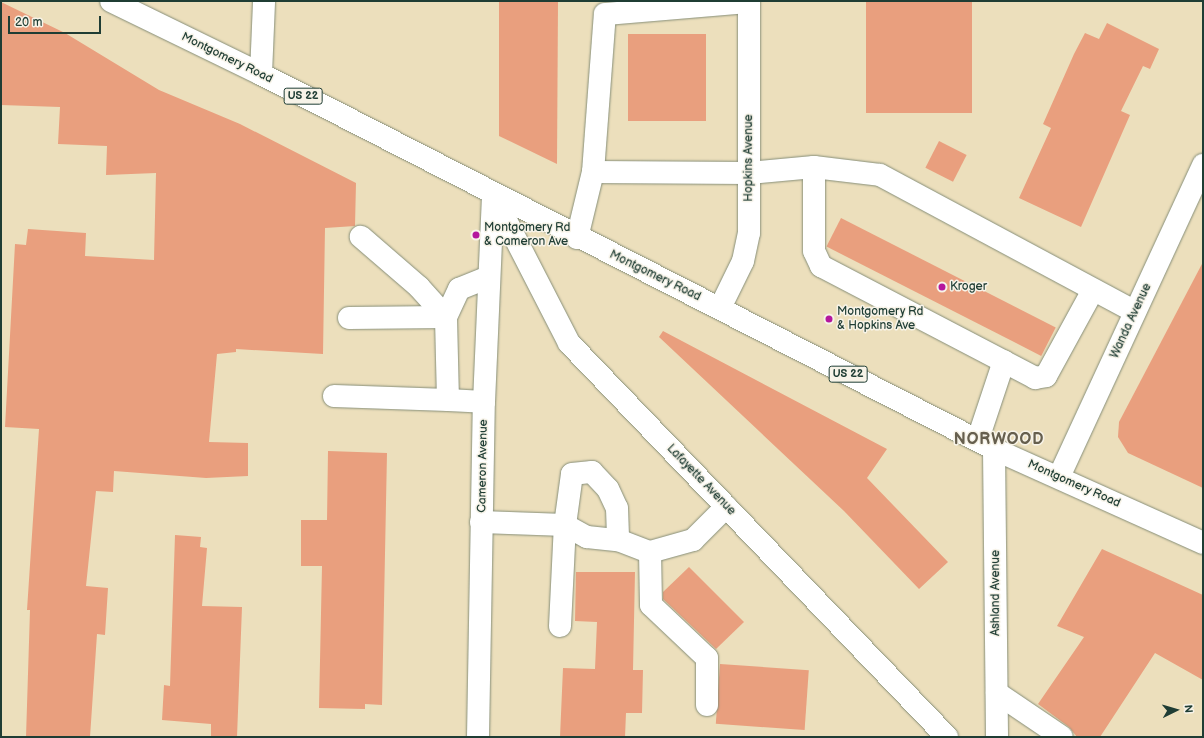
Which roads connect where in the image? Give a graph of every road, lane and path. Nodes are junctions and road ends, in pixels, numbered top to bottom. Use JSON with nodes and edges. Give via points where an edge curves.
{"nodes":[{"id":1,"x":111,"y":1,"type":"edge"},
{"id":2,"x":264,"y":1,"type":"edge"},
{"id":3,"x":749,"y":2,"type":"edge"},
{"id":4,"x":261,"y":74,"type":"junction"},
{"id":5,"x":1203,"y":165,"type":"edge"},
{"id":6,"x":814,"y":167,"type":"junction"},
{"id":7,"x":593,"y":172,"type":"junction"},
{"id":8,"x":749,"y":173,"type":"junction"},
{"id":9,"x":493,"y":195,"type":"junction"},
{"id":10,"x":361,"y":237,"type":"dead end"},
{"id":11,"x":577,"y":238,"type":"junction"},
{"id":12,"x":490,"y":277,"type":"junction"},
{"id":13,"x":1093,"y":290,"type":"junction"},
{"id":14,"x":720,"y":308,"type":"junction"},
{"id":15,"x":1135,"y":312,"type":"junction"},
{"id":16,"x":446,"y":317,"type":"junction"},
{"id":17,"x":349,"y":318,"type":"dead end"},
{"id":18,"x":1004,"y":362,"type":"junction"},
{"id":19,"x":334,"y":396,"type":"dead end"},
{"id":20,"x":448,"y":400,"type":"junction"},
{"id":21,"x":484,"y":402,"type":"junction"},
{"id":22,"x":986,"y":444,"type":"junction"},
{"id":23,"x":1059,"y":477,"type":"junction"},
{"id":24,"x":726,"y":507,"type":"junction"},
{"id":25,"x":481,"y":522,"type":"junction"},
{"id":26,"x":565,"y":525,"type":"junction"},
{"id":27,"x":618,"y":540,"type":"junction"},
{"id":28,"x":1203,"y":543,"type":"edge"},
{"id":29,"x":650,"y":552,"type":"junction"},
{"id":30,"x":560,"y":626,"type":"dead end"},
{"id":31,"x":997,"y":693,"type":"junction"},
{"id":32,"x":707,"y":705,"type":"dead end"},
{"id":33,"x":478,"y":737,"type":"edge"},
{"id":34,"x":947,"y":737,"type":"edge"},
{"id":35,"x":997,"y":737,"type":"edge"},
{"id":36,"x":1062,"y":737,"type":"edge"}],
"edges":[{"from":1,"to":4,"type":"street","name":"Montgomery Road","number":"US 22"},
{"from":2,"to":4,"type":"street"},
{"from":3,"to":7,"type":"street","via":[[605,14]]},
{"from":3,"to":8,"type":"street","name":"Hopkins Avenue"},
{"from":4,"to":9,"type":"street","name":"Montgomery Road","number":"US 22"},
{"from":5,"to":15,"type":"street","name":"Wanda Avenue"},
{"from":6,"to":8,"type":"street"},
{"from":6,"to":13,"type":"street","via":[[880,175]]},
{"from":6,"to":18,"type":"street","via":[[814,251],[821,266]]},
{"from":7,"to":8,"type":"street"},
{"from":7,"to":11,"type":"street"},
{"from":8,"to":14,"type":"street","name":"Hopkins Avenue","via":[[749,233],[744,254]]},
{"from":9,"to":11,"type":"street","name":"Montgomery Road","number":"US 22"},
{"from":9,"to":12,"type":"street","name":"Cameron Avenue"},
{"from":9,"to":24,"type":"street","name":"Lafayette Avenue","via":[[569,343]]},
{"from":10,"to":16,"type":"street","via":[[419,287]]},
{"from":11,"to":14,"type":"street","name":"Montgomery Road","number":"US 22"},
{"from":12,"to":16,"type":"street","via":[[459,289]]},
{"from":12,"to":21,"type":"street","name":"Cameron Avenue"},
{"from":13,"to":15,"type":"street"},
{"from":13,"to":18,"type":"street","via":[[1046,376],[1035,378]]},
{"from":14,"to":22,"type":"street","name":"Montgomery Road","number":"US 22"},
{"from":15,"to":23,"type":"street","name":"Wanda Avenue"},
{"from":16,"to":17,"type":"street"},
{"from":16,"to":20,"type":"street"},
{"from":18,"to":22,"type":"street","name":"Ashland Avenue"},
{"from":19,"to":20,"type":"street"},
{"from":20,"to":21,"type":"street"},
{"from":21,"to":25,"type":"street","name":"Cameron Avenue"},
{"from":22,"to":23,"type":"street","name":"Montgomery Road","number":"US 22"},
{"from":22,"to":31,"type":"street","name":"Ashland Avenue"},
{"from":23,"to":28,"type":"street","name":"Montgomery Road","number":"US 22"},
{"from":24,"to":29,"type":"street","via":[[693,540]]},
{"from":24,"to":34,"type":"street","name":"Lafayette Avenue"},
{"from":25,"to":26,"type":"street"},
{"from":25,"to":33,"type":"street","name":"Cameron Avenue"},
{"from":26,"to":27,"type":"street","via":[[587,537]]},
{"from":26,"to":27,"type":"street","via":[[572,474],[592,472],[608,488],[618,508]]},
{"from":26,"to":30,"type":"street"},
{"from":27,"to":29,"type":"street"},
{"from":29,"to":32,"type":"street","via":[[651,605],[707,658]]},
{"from":31,"to":35,"type":"street","name":"Ashland Avenue"},
{"from":31,"to":36,"type":"street"}]}
